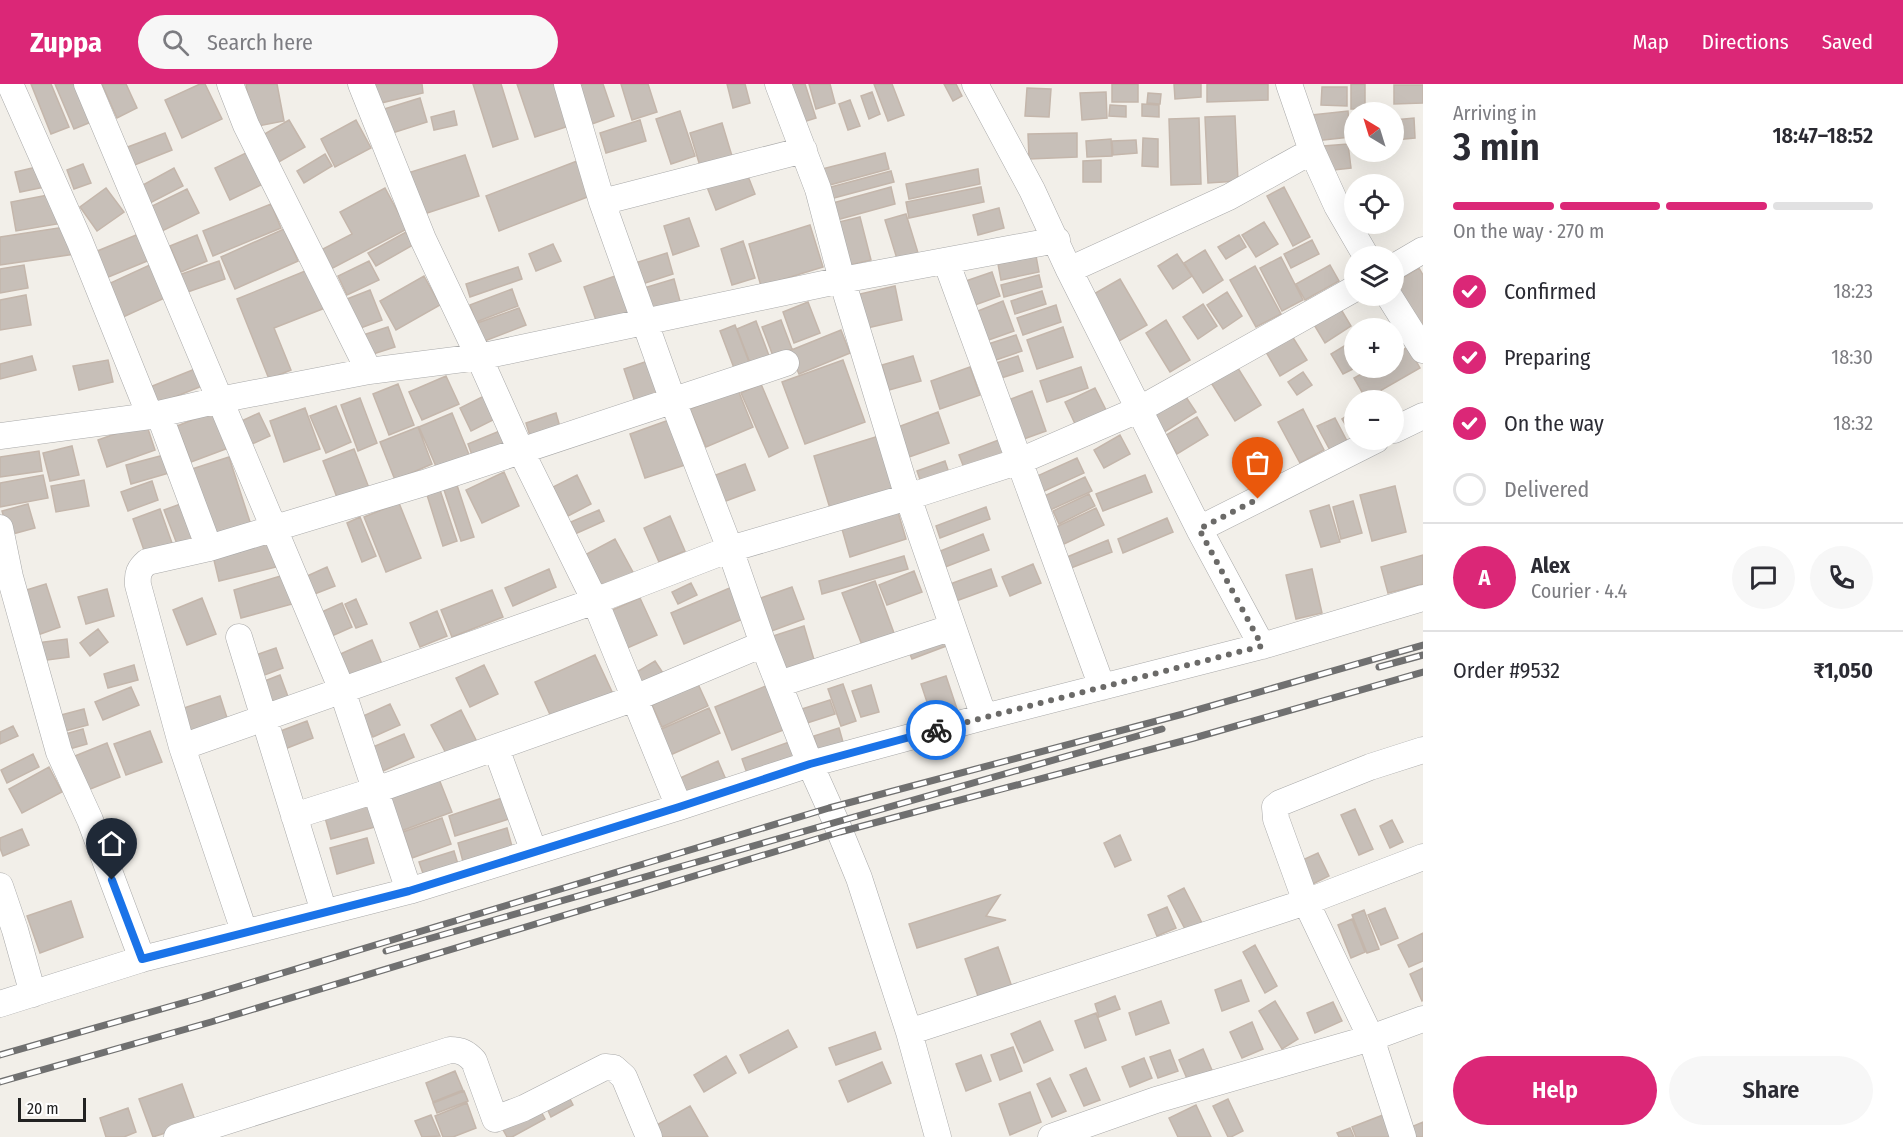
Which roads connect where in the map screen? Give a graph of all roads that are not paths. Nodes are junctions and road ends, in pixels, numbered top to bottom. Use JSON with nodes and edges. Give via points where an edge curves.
{"nodes":[{"id":1,"x":10,"y":84,"type":"edge"},
{"id":2,"x":87,"y":84,"type":"edge"},
{"id":3,"x":230,"y":84,"type":"edge"},
{"id":4,"x":361,"y":84,"type":"edge"},
{"id":5,"x":567,"y":84,"type":"edge"},
{"id":6,"x":778,"y":84,"type":"edge"},
{"id":7,"x":975,"y":84,"type":"edge"},
{"id":8,"x":1288,"y":84,"type":"edge"},
{"id":9,"x":804,"y":150,"type":"junction"},
{"id":10,"x":1312,"y":151,"type":"junction"},
{"id":11,"x":602,"y":202,"type":"junction"},
{"id":12,"x":1057,"y":240,"type":"junction"},
{"id":13,"x":1360,"y":246,"type":"edge"},
{"id":14,"x":1423,"y":250,"type":"edge"},
{"id":15,"x":946,"y":261,"type":"junction"},
{"id":16,"x":1404,"y":261,"type":"edge"},
{"id":17,"x":1069,"y":270,"type":"junction"},
{"id":18,"x":842,"y":280,"type":"junction"},
{"id":19,"x":1344,"y":295,"type":"edge"},
{"id":20,"x":1395,"y":306,"type":"edge"},
{"id":21,"x":646,"y":321,"type":"junction"},
{"id":22,"x":1423,"y":350,"type":"edge"},
{"id":23,"x":479,"y":357,"type":"junction"},
{"id":24,"x":786,"y":363,"type":"dead end"},
{"id":25,"x":369,"y":371,"type":"junction"},
{"id":26,"x":219,"y":400,"type":"junction"},
{"id":27,"x":673,"y":401,"type":"junction"},
{"id":28,"x":1140,"y":409,"type":"junction"},
{"id":29,"x":155,"y":415,"type":"junction"},
{"id":30,"x":1423,"y":416,"type":"edge"},
{"id":31,"x":1404,"y":425,"type":"edge"},
{"id":32,"x":1,"y":430,"type":"edge"},
{"id":33,"x":1356,"y":450,"type":"edge"},
{"id":34,"x":521,"y":451,"type":"junction"},
{"id":35,"x":1020,"y":461,"type":"junction"},
{"id":36,"x":908,"y":497,"type":"junction"},
{"id":37,"x":0,"y":528,"type":"edge"},
{"id":38,"x":274,"y":529,"type":"junction"},
{"id":39,"x":1199,"y":529,"type":"junction"},
{"id":40,"x":209,"y":548,"type":"junction"},
{"id":41,"x":730,"y":549,"type":"junction"},
{"id":42,"x":1423,"y":598,"type":"edge"},
{"id":43,"x":595,"y":601,"type":"junction"},
{"id":44,"x":953,"y":627,"type":"junction"},
{"id":45,"x":239,"y":638,"type":"dead end"},
{"id":46,"x":763,"y":644,"type":"junction"},
{"id":47,"x":1262,"y":646,"type":"junction"},
{"id":48,"x":779,"y":684,"type":"junction"},
{"id":49,"x":1102,"y":687,"type":"junction"},
{"id":50,"x":342,"y":690,"type":"junction"},
{"id":51,"x":634,"y":698,"type":"junction"},
{"id":52,"x":984,"y":717,"type":"junction"},
{"id":53,"x":263,"y":718,"type":"junction"},
{"id":54,"x":182,"y":747,"type":"junction"},
{"id":55,"x":496,"y":748,"type":"junction"},
{"id":56,"x":1423,"y":750,"type":"edge"},
{"id":57,"x":810,"y":764,"type":"junction"},
{"id":58,"x":376,"y":790,"type":"junction"},
{"id":59,"x":679,"y":807,"type":"junction"},
{"id":60,"x":294,"y":816,"type":"junction"},
{"id":61,"x":534,"y":852,"type":"junction"},
{"id":62,"x":1423,"y":857,"type":"edge"},
{"id":63,"x":0,"y":886,"type":"edge"},
{"id":64,"x":409,"y":891,"type":"junction"},
{"id":65,"x":1306,"y":902,"type":"junction"},
{"id":66,"x":324,"y":912,"type":"junction"},
{"id":67,"x":244,"y":931,"type":"junction"},
{"id":68,"x":142,"y":959,"type":"junction"},
{"id":69,"x":33,"y":994,"type":"junction"},
{"id":70,"x":0,"y":1004,"type":"edge"},
{"id":71,"x":1423,"y":1019,"type":"edge"},
{"id":72,"x":909,"y":1032,"type":"junction"},
{"id":73,"x":1371,"y":1038,"type":"junction"},
{"id":74,"x":497,"y":1128,"type":"edge"},
{"id":75,"x":177,"y":1137,"type":"edge"},
{"id":76,"x":649,"y":1137,"type":"edge"},
{"id":77,"x":938,"y":1137,"type":"edge"},
{"id":78,"x":1051,"y":1137,"type":"edge"},
{"id":79,"x":1403,"y":1137,"type":"edge"}],
"edges":[{"from":1,"to":29,"type":"street"},
{"from":2,"to":26,"type":"street"},
{"from":3,"to":25,"type":"street","via":[[246,125]]},
{"from":4,"to":23,"type":"street","via":[[423,239]]},
{"from":5,"to":11,"type":"street"},
{"from":6,"to":9,"type":"street"},
{"from":7,"to":12,"type":"street"},
{"from":8,"to":10,"type":"street"},
{"from":9,"to":11,"type":"street"},
{"from":9,"to":18,"type":"street"},
{"from":10,"to":13,"type":"street"},
{"from":10,"to":17,"type":"street","via":[[1229,197]]},
{"from":11,"to":21,"type":"street"},
{"from":12,"to":15,"type":"street"},
{"from":12,"to":17,"type":"street"},
{"from":14,"to":16,"type":"street"},
{"from":15,"to":18,"type":"street"},
{"from":15,"to":35,"type":"street"},
{"from":17,"to":28,"type":"street"},
{"from":18,"to":21,"type":"street"},
{"from":18,"to":36,"type":"street"},
{"from":19,"to":28,"type":"street"},
{"from":20,"to":22,"type":"street"},
{"from":21,"to":23,"type":"street"},
{"from":21,"to":27,"type":"street"},
{"from":23,"to":25,"type":"street"},
{"from":23,"to":34,"type":"street"},
{"from":24,"to":27,"type":"street"},
{"from":25,"to":26,"type":"street"},
{"from":26,"to":29,"type":"street"},
{"from":26,"to":38,"type":"street"},
{"from":27,"to":34,"type":"street"},
{"from":27,"to":41,"type":"street"},
{"from":28,"to":35,"type":"street"},
{"from":28,"to":39,"type":"street"},
{"from":29,"to":32,"type":"street"},
{"from":29,"to":40,"type":"street"},
{"from":30,"to":31,"type":"street"},
{"from":33,"to":39,"type":"street"},
{"from":34,"to":38,"type":"street"},
{"from":34,"to":43,"type":"street"},
{"from":35,"to":36,"type":"street"},
{"from":35,"to":49,"type":"street"},
{"from":36,"to":41,"type":"street"},
{"from":36,"to":44,"type":"street"},
{"from":37,"to":68,"type":"street","via":[[59,752],[90,820]]},
{"from":38,"to":40,"type":"street"},
{"from":38,"to":50,"type":"street"},
{"from":39,"to":47,"type":"street"},
{"from":40,"to":54,"type":"street","via":[[147,562],[137,574]]},
{"from":41,"to":43,"type":"street"},
{"from":41,"to":46,"type":"street"},
{"from":42,"to":47,"type":"street"},
{"from":43,"to":50,"type":"street"},
{"from":43,"to":51,"type":"street"},
{"from":44,"to":48,"type":"street"},
{"from":44,"to":52,"type":"street"},
{"from":45,"to":53,"type":"street"},
{"from":46,"to":48,"type":"street"},
{"from":46,"to":51,"type":"street"},
{"from":47,"to":49,"type":"street"},
{"from":48,"to":57,"type":"street"},
{"from":49,"to":52,"type":"street"},
{"from":50,"to":53,"type":"street"},
{"from":50,"to":58,"type":"street"},
{"from":51,"to":55,"type":"street"},
{"from":51,"to":59,"type":"street"},
{"from":52,"to":57,"type":"street"},
{"from":53,"to":54,"type":"street"},
{"from":53,"to":60,"type":"street"},
{"from":54,"to":67,"type":"street"},
{"from":55,"to":58,"type":"street"},
{"from":55,"to":61,"type":"street"},
{"from":56,"to":65,"type":"street","via":[[1370,767],[1275,807]]},
{"from":57,"to":59,"type":"street"},
{"from":57,"to":72,"type":"street","via":[[859,878]]},
{"from":58,"to":60,"type":"street"},
{"from":58,"to":64,"type":"street"},
{"from":59,"to":61,"type":"street"},
{"from":60,"to":66,"type":"street"},
{"from":61,"to":64,"type":"street"},
{"from":62,"to":65,"type":"street"},
{"from":63,"to":69,"type":"street"},
{"from":64,"to":66,"type":"street"},
{"from":65,"to":72,"type":"street"},
{"from":65,"to":73,"type":"street"},
{"from":66,"to":67,"type":"street"},
{"from":67,"to":68,"type":"street"},
{"from":68,"to":69,"type":"street"},
{"from":69,"to":70,"type":"street"},
{"from":71,"to":73,"type":"street"},
{"from":72,"to":77,"type":"street"},
{"from":73,"to":78,"type":"street","via":[[1156,1100]]},
{"from":73,"to":79,"type":"street"},
{"from":74,"to":75,"type":"street","via":[[474,1061],[468,1054],[450,1050]]},
{"from":74,"to":76,"type":"street","via":[[524,1108],[610,1066],[624,1077]]}]}
